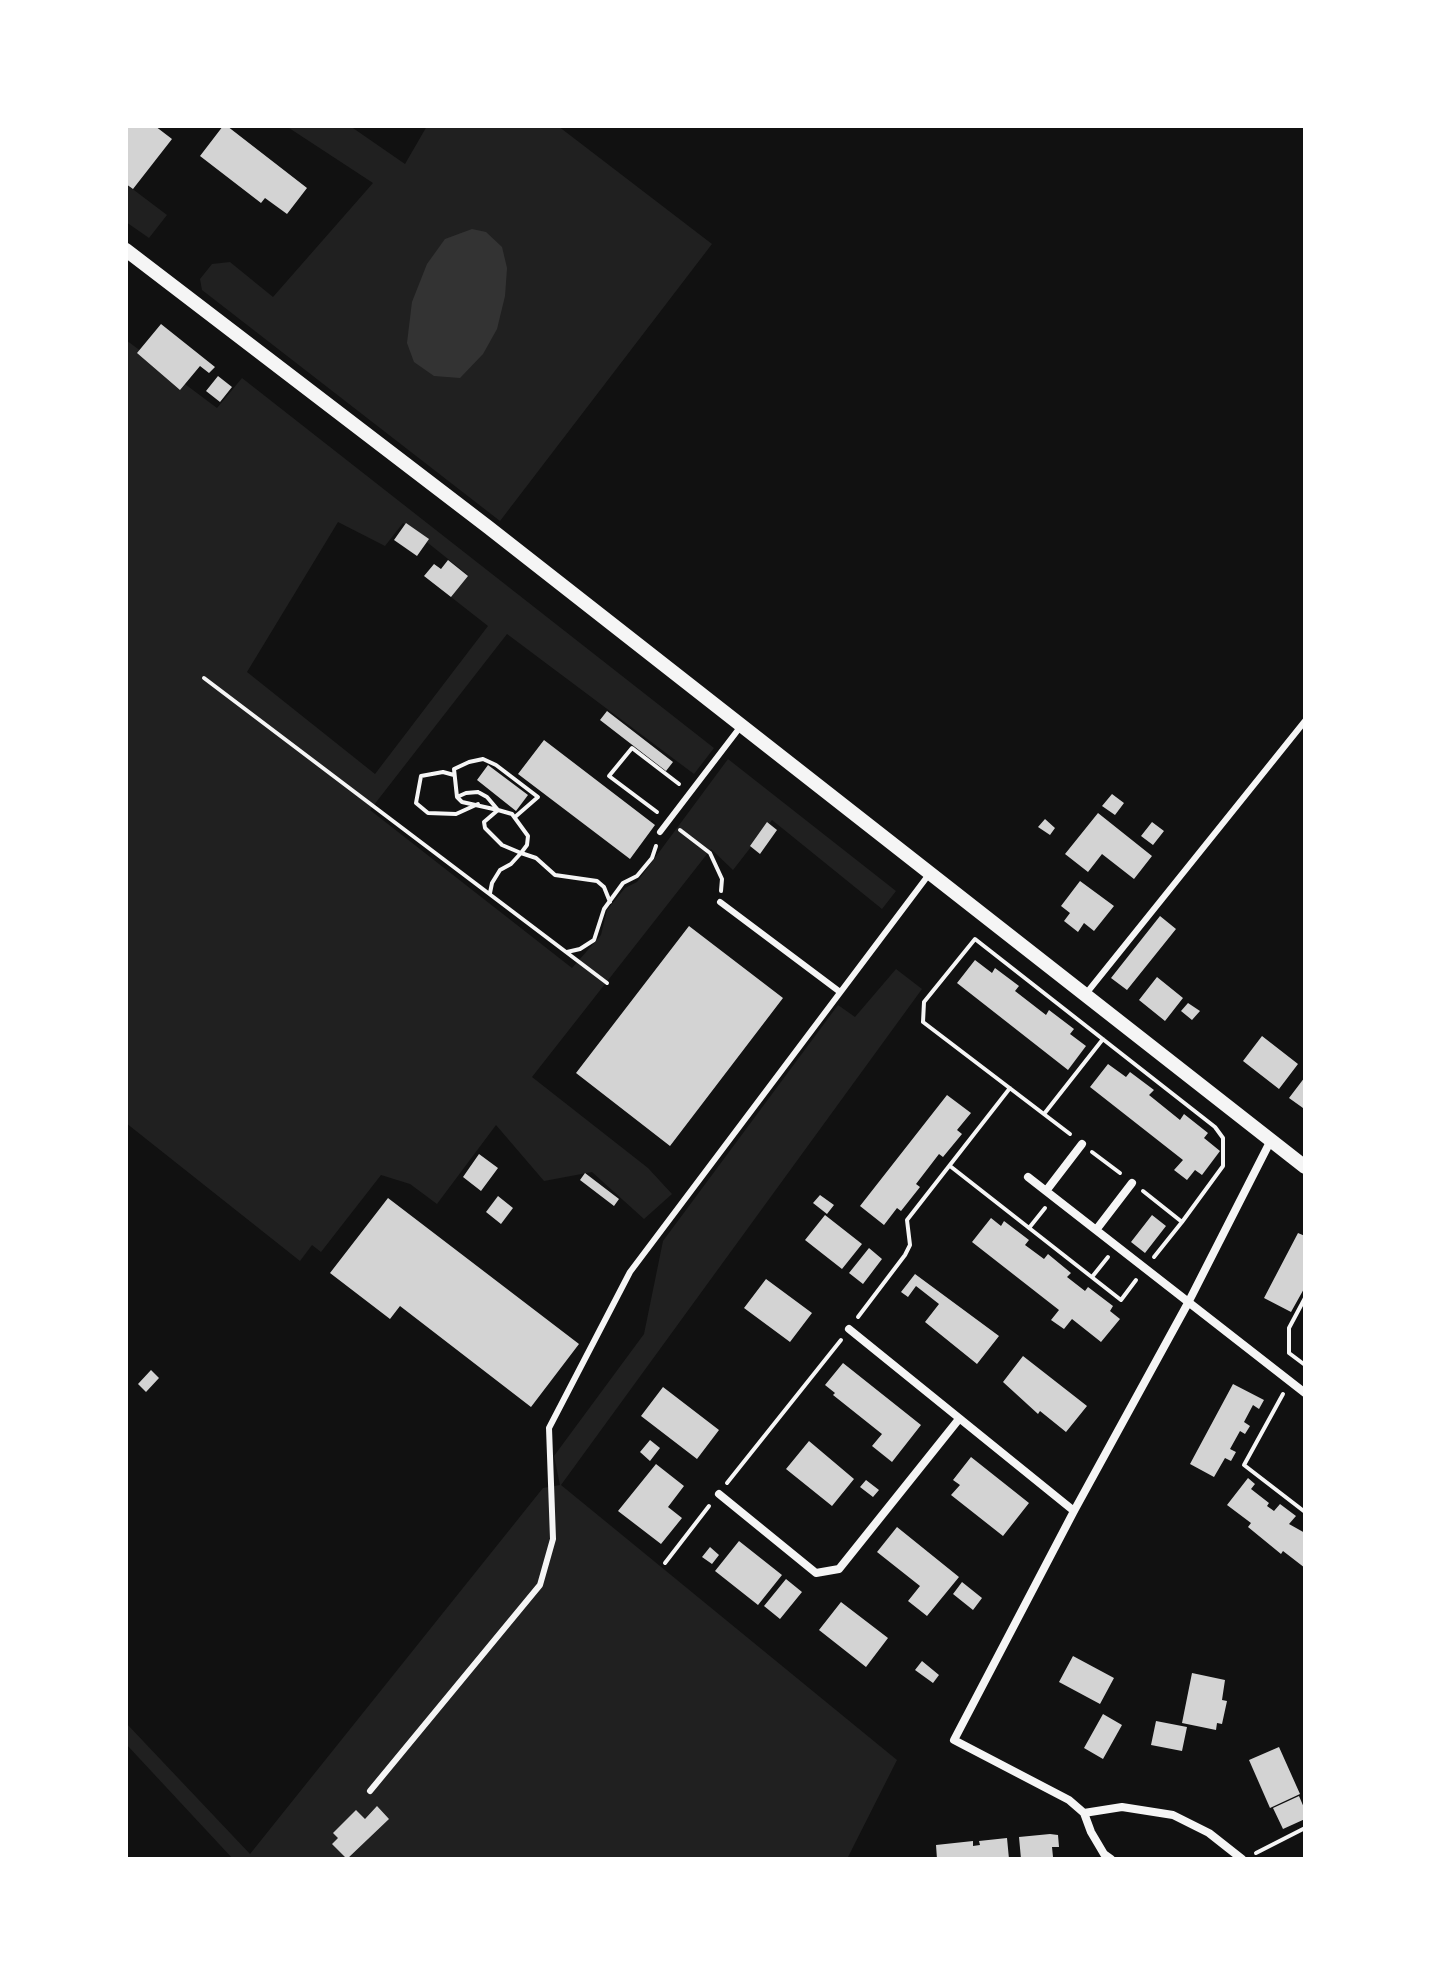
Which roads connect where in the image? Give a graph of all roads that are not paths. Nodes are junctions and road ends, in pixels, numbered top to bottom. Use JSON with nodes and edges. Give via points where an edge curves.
{"nodes":[{"id":1,"x":126,"y":250,"type":"edge"},
{"id":2,"x":1305,"y":721,"type":"edge"},
{"id":3,"x":741,"y":726,"type":"junction"},
{"id":4,"x":660,"y":832,"type":"road end"},
{"id":5,"x":930,"y":873,"type":"junction"},
{"id":6,"x":720,"y":902,"type":"dead end"},
{"id":7,"x":840,"y":992,"type":"junction"},
{"id":8,"x":1085,"y":995,"type":"junction"},
{"id":9,"x":1271,"y":1140,"type":"junction"},
{"id":10,"x":1082,"y":1144,"type":"dead end"},
{"id":11,"x":1305,"y":1167,"type":"edge"},
{"id":12,"x":1028,"y":1177,"type":"dead end"},
{"id":13,"x":1132,"y":1183,"type":"dead end"},
{"id":14,"x":1050,"y":1194,"type":"junction"},
{"id":15,"x":1096,"y":1230,"type":"junction"},
{"id":16,"x":1188,"y":1303,"type":"junction"},
{"id":17,"x":849,"y":1329,"type":"dead end"},
{"id":18,"x":1305,"y":1393,"type":"edge"},
{"id":19,"x":959,"y":1419,"type":"junction"},
{"id":20,"x":719,"y":1494,"type":"dead end"},
{"id":21,"x":1074,"y":1511,"type":"junction"},
{"id":22,"x":370,"y":1791,"type":"dead end"},
{"id":23,"x":1084,"y":1813,"type":"junction"},
{"id":24,"x":1111,"y":1859,"type":"edge"},
{"id":25,"x":1242,"y":1859,"type":"edge"}],
"edges":[{"from":1,"to":3,"type":"street"},
{"from":2,"to":8,"type":"lane"},
{"from":3,"to":4,"type":"lane"},
{"from":3,"to":5,"type":"street"},
{"from":5,"to":7,"type":"lane"},
{"from":5,"to":8,"type":"street"},
{"from":6,"to":7,"type":"lane"},
{"from":7,"to":22,"type":"lane","via":[[630,1272],[549,1428],[553,1539],[540,1585]]},
{"from":8,"to":9,"type":"street"},
{"from":9,"to":11,"type":"street"},
{"from":9,"to":16,"type":"street"},
{"from":10,"to":14,"type":"street"},
{"from":12,"to":14,"type":"street"},
{"from":13,"to":15,"type":"street"},
{"from":14,"to":15,"type":"street"},
{"from":15,"to":16,"type":"street"},
{"from":16,"to":18,"type":"street"},
{"from":16,"to":21,"type":"street"},
{"from":17,"to":19,"type":"street"},
{"from":19,"to":20,"type":"street","via":[[839,1569],[816,1573]]},
{"from":19,"to":21,"type":"street"},
{"from":21,"to":23,"type":"street","via":[[954,1740]]},
{"from":23,"to":24,"type":"street"},
{"from":23,"to":25,"type":"street","via":[[1122,1807],[1173,1815],[1209,1833]]}]}
